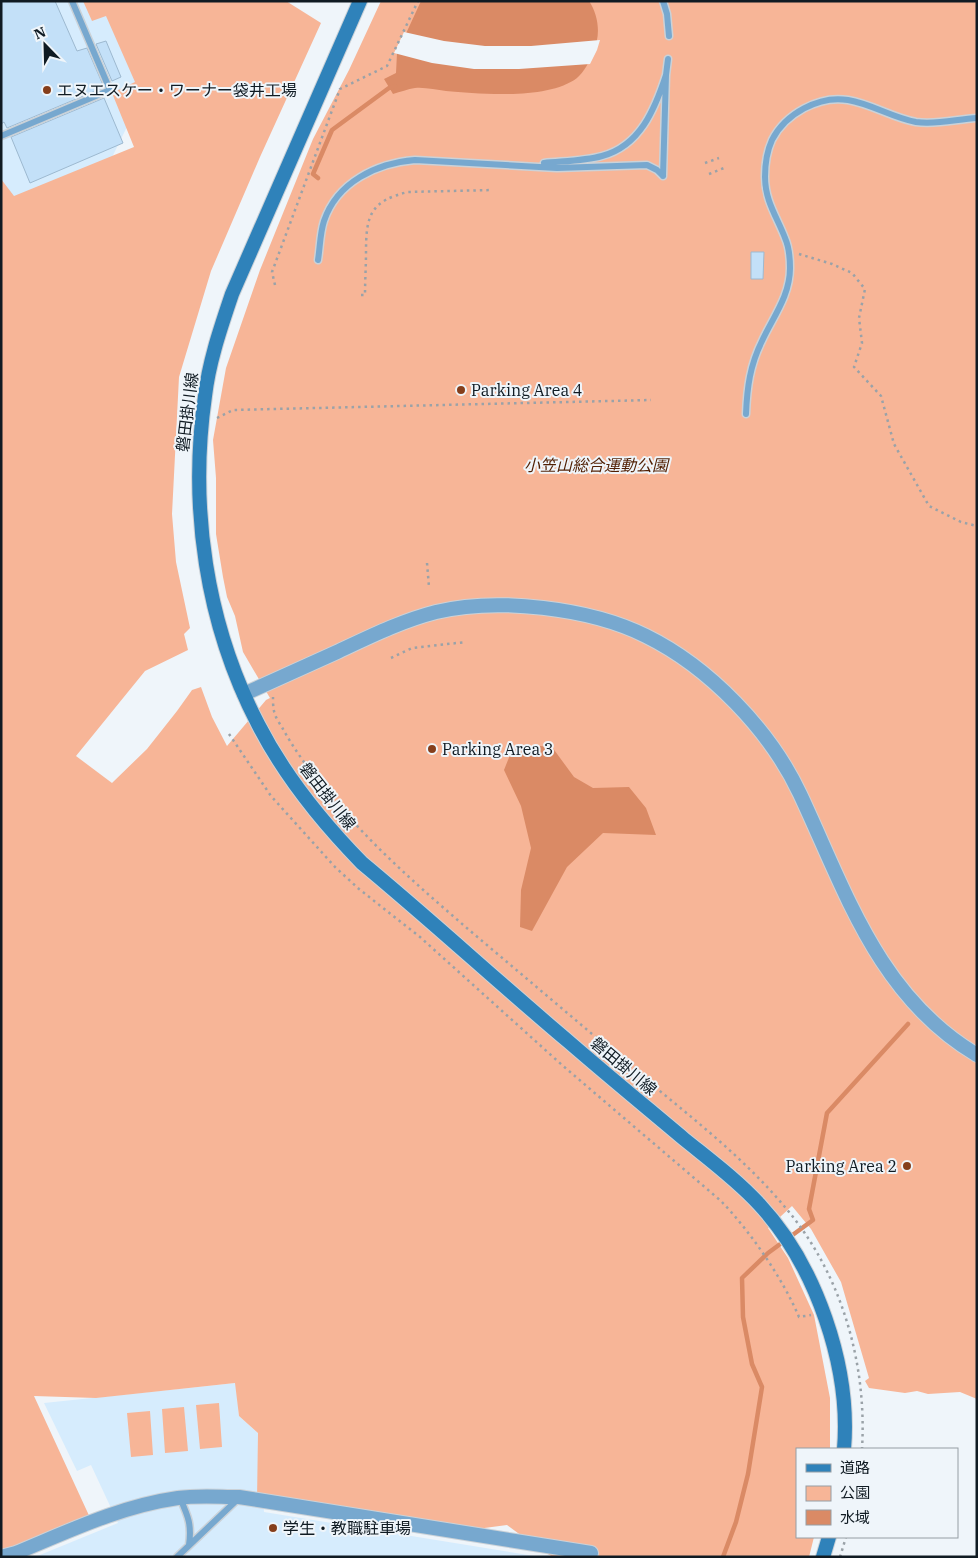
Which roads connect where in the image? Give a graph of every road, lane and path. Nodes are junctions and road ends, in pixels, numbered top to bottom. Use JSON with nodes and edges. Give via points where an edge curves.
{"nodes":[{"id":1,"x":72,"y":1,"type":"edge"},
{"id":2,"x":360,"y":1,"type":"edge"},
{"id":3,"x":418,"y":1,"type":"edge"},
{"id":4,"x":663,"y":1,"type":"edge"},
{"id":5,"x":669,"y":36,"type":"dead end"},
{"id":6,"x":668,"y":59,"type":"dead end"},
{"id":7,"x":666,"y":75,"type":"junction"},
{"id":8,"x":977,"y":118,"type":"edge"},
{"id":9,"x":1,"y":136,"type":"edge"},
{"id":10,"x":719,"y":158,"type":"dead end"},
{"id":11,"x":705,"y":163,"type":"dead end"},
{"id":12,"x":531,"y":165,"type":"junction"},
{"id":13,"x":724,"y":168,"type":"dead end"},
{"id":14,"x":709,"y":174,"type":"dead end"},
{"id":15,"x":492,"y":190,"type":"dead end"},
{"id":16,"x":788,"y":250,"type":"junction"},
{"id":17,"x":318,"y":260,"type":"dead end"},
{"id":18,"x":275,"y":285,"type":"dead end"},
{"id":19,"x":361,"y":296,"type":"dead end"},
{"id":20,"x":652,"y":400,"type":"dead end"},
{"id":21,"x":746,"y":414,"type":"dead end"},
{"id":22,"x":213,"y":420,"type":"dead end"},
{"id":23,"x":977,"y":526,"type":"edge"},
{"id":24,"x":426,"y":564,"type":"dead end"},
{"id":25,"x":428,"y":587,"type":"dead end"},
{"id":26,"x":466,"y":642,"type":"dead end"},
{"id":27,"x":391,"y":658,"type":"dead end"},
{"id":28,"x":244,"y":694,"type":"junction"},
{"id":29,"x":229,"y":734,"type":"dead end"},
{"id":30,"x":977,"y":1055,"type":"edge"},
{"id":31,"x":824,"y":1314,"type":"junction"},
{"id":32,"x":844,"y":1448,"type":"edge"},
{"id":33,"x":239,"y":1497,"type":"junction"},
{"id":34,"x":180,"y":1498,"type":"junction"},
{"id":35,"x":829,"y":1538,"type":"edge"},
{"id":36,"x":846,"y":1538,"type":"edge"},
{"id":37,"x":189,"y":1545,"type":"junction"},
{"id":38,"x":1,"y":1557,"type":"edge"},
{"id":39,"x":177,"y":1557,"type":"edge"},
{"id":40,"x":590,"y":1557,"type":"edge"},
{"id":41,"x":823,"y":1557,"type":"edge"},
{"id":42,"x":840,"y":1557,"type":"edge"}],
"edges":[{"from":1,"to":9,"type":"lane","via":[[110,90]]},
{"from":2,"to":28,"type":"main road","name":"磐田掛川線","via":[[232,294],[205,395],[198,468],[202,536],[217,616]]},
{"from":3,"to":18,"type":"path","via":[[387,66],[340,89],[272,272]]},
{"from":4,"to":5,"type":"lane"},
{"from":6,"to":7,"type":"lane"},
{"from":7,"to":12,"type":"lane","via":[[649,120],[635,137],[618,149],[600,157]]},
{"from":7,"to":12,"type":"lane","via":[[664,176],[647,165],[557,168]]},
{"from":8,"to":16,"type":"lane","via":[[914,122],[855,101],[840,99],[820,102],[788,120],[773,139],[765,177],[767,199],[786,238]]},
{"from":10,"to":11,"type":"path"},
{"from":12,"to":17,"type":"lane","via":[[415,160],[379,167],[344,188],[332,205],[324,222]]},
{"from":13,"to":14,"type":"path"},
{"from":15,"to":19,"type":"path","via":[[408,192],[382,201],[371,214],[366,230],[365,296]]},
{"from":16,"to":21,"type":"lane","via":[[787,289],[755,356],[749,376]]},
{"from":16,"to":23,"type":"path","via":[[852,272],[865,289],[859,318],[862,343],[854,367],[881,396],[894,444],[929,506],[960,522]]},
{"from":20,"to":22,"type":"path","via":[[233,410]]},
{"from":24,"to":25,"type":"path"},
{"from":26,"to":27,"type":"path","via":[[412,648]]},
{"from":28,"to":30,"type":"street","via":[[386,629],[436,612],[461,608],[506,605],[542,608],[600,620],[645,635],[706,676],[759,730],[798,790],[861,928],[889,974],[910,1000],[956,1042]]},
{"from":28,"to":31,"type":"main road","name":"磐田掛川線","via":[[283,766],[338,838],[362,863],[554,1030],[760,1204],[793,1251]]},
{"from":29,"to":31,"type":"path","via":[[271,796],[335,867],[420,937],[562,1065],[721,1201],[740,1221],[776,1274],[799,1317]]},
{"from":31,"to":32,"type":"main road","name":"磐田掛川線","via":[[841,1377]]},
{"from":33,"to":34,"type":"street"},
{"from":33,"to":37,"type":"lane"},
{"from":33,"to":40,"type":"street","via":[[591,1554]]},
{"from":34,"to":37,"type":"lane","via":[[189,1518]]},
{"from":34,"to":38,"type":"street","via":[[124,1510]]},
{"from":35,"to":41,"type":"main road"},
{"from":36,"to":42,"type":"path"},
{"from":37,"to":39,"type":"lane"}]}
